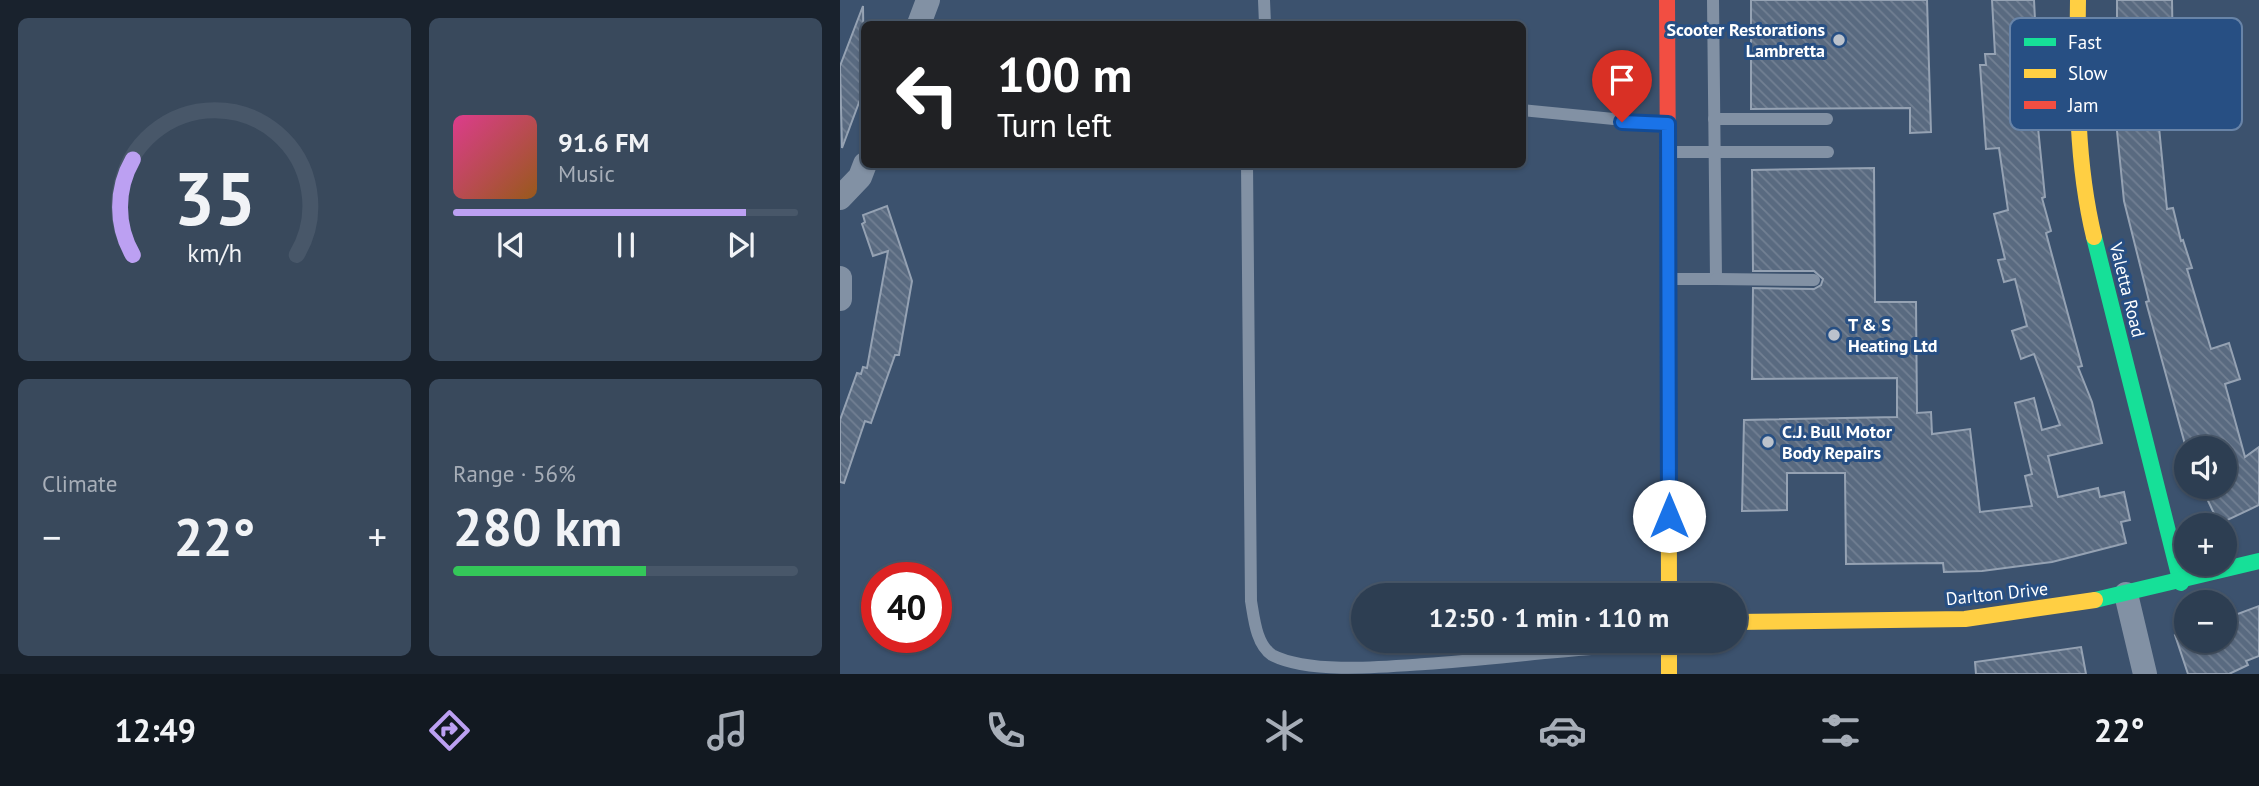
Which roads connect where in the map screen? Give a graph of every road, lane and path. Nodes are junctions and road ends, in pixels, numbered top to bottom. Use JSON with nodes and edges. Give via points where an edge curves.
{"nodes":[{"id":1,"x":928,"y":0,"type":"edge"},
{"id":2,"x":1264,"y":0,"type":"edge"},
{"id":3,"x":1667,"y":0,"type":"edge"},
{"id":4,"x":1713,"y":0,"type":"edge"},
{"id":5,"x":2078,"y":0,"type":"edge"},
{"id":6,"x":2078,"y":18,"type":"edge"},
{"id":7,"x":920,"y":21,"type":"edge"},
{"id":8,"x":1265,"y":21,"type":"edge"},
{"id":9,"x":1526,"y":110,"type":"edge"},
{"id":10,"x":1714,"y":119,"type":"junction"},
{"id":11,"x":1827,"y":119,"type":"dead end"},
{"id":12,"x":1668,"y":124,"type":"junction"},
{"id":13,"x":2077,"y":130,"type":"edge"},
{"id":14,"x":1668,"y":152,"type":"junction"},
{"id":15,"x":1714,"y":152,"type":"junction"},
{"id":16,"x":1828,"y":152,"type":"dead end"},
{"id":17,"x":863,"y":168,"type":"edge"},
{"id":18,"x":1247,"y":168,"type":"edge"},
{"id":19,"x":840,"y":198,"type":"edge"},
{"id":20,"x":840,"y":278,"type":"edge"},
{"id":21,"x":1670,"y":279,"type":"junction"},
{"id":22,"x":1716,"y":279,"type":"junction"},
{"id":23,"x":1814,"y":280,"type":"dead end"},
{"id":24,"x":840,"y":299,"type":"edge"},
{"id":25,"x":2259,"y":561,"type":"edge"},
{"id":26,"x":1669,"y":583,"type":"edge"},
{"id":27,"x":2181,"y":583,"type":"junction"},
{"id":28,"x":2126,"y":594,"type":"junction"},
{"id":29,"x":1747,"y":622,"type":"edge"},
{"id":30,"x":1566,"y":653,"type":"edge"},
{"id":31,"x":1669,"y":653,"type":"edge"},
{"id":32,"x":1669,"y":674,"type":"edge"},
{"id":33,"x":2145,"y":674,"type":"edge"}],
"edges":[{"from":1,"to":7,"type":"street"},
{"from":2,"to":8,"type":"lane"},
{"from":3,"to":12,"type":"street"},
{"from":4,"to":10,"type":"lane"},
{"from":5,"to":6,"type":"street","name":"Valetta Road"},
{"from":9,"to":12,"type":"lane"},
{"from":10,"to":11,"type":"lane"},
{"from":10,"to":15,"type":"lane"},
{"from":12,"to":14,"type":"street"},
{"from":13,"to":27,"type":"street","name":"Valetta Road","via":[[2085,203]]},
{"from":14,"to":15,"type":"lane"},
{"from":14,"to":21,"type":"street"},
{"from":15,"to":16,"type":"lane"},
{"from":15,"to":22,"type":"lane"},
{"from":17,"to":19,"type":"street"},
{"from":18,"to":30,"type":"lane","via":[[1251,601],[1257,633],[1271,654],[1303,666],[1343,669]]},
{"from":20,"to":24,"type":"street"},
{"from":21,"to":22,"type":"lane"},
{"from":21,"to":26,"type":"street"},
{"from":22,"to":23,"type":"lane"},
{"from":25,"to":27,"type":"street","name":"Darlton Drive"},
{"from":27,"to":28,"type":"street","name":"Darlton Drive"},
{"from":28,"to":29,"type":"street","name":"Darlton Drive","via":[[1965,619]]},
{"from":28,"to":33,"type":"street"},
{"from":31,"to":32,"type":"street"}]}
